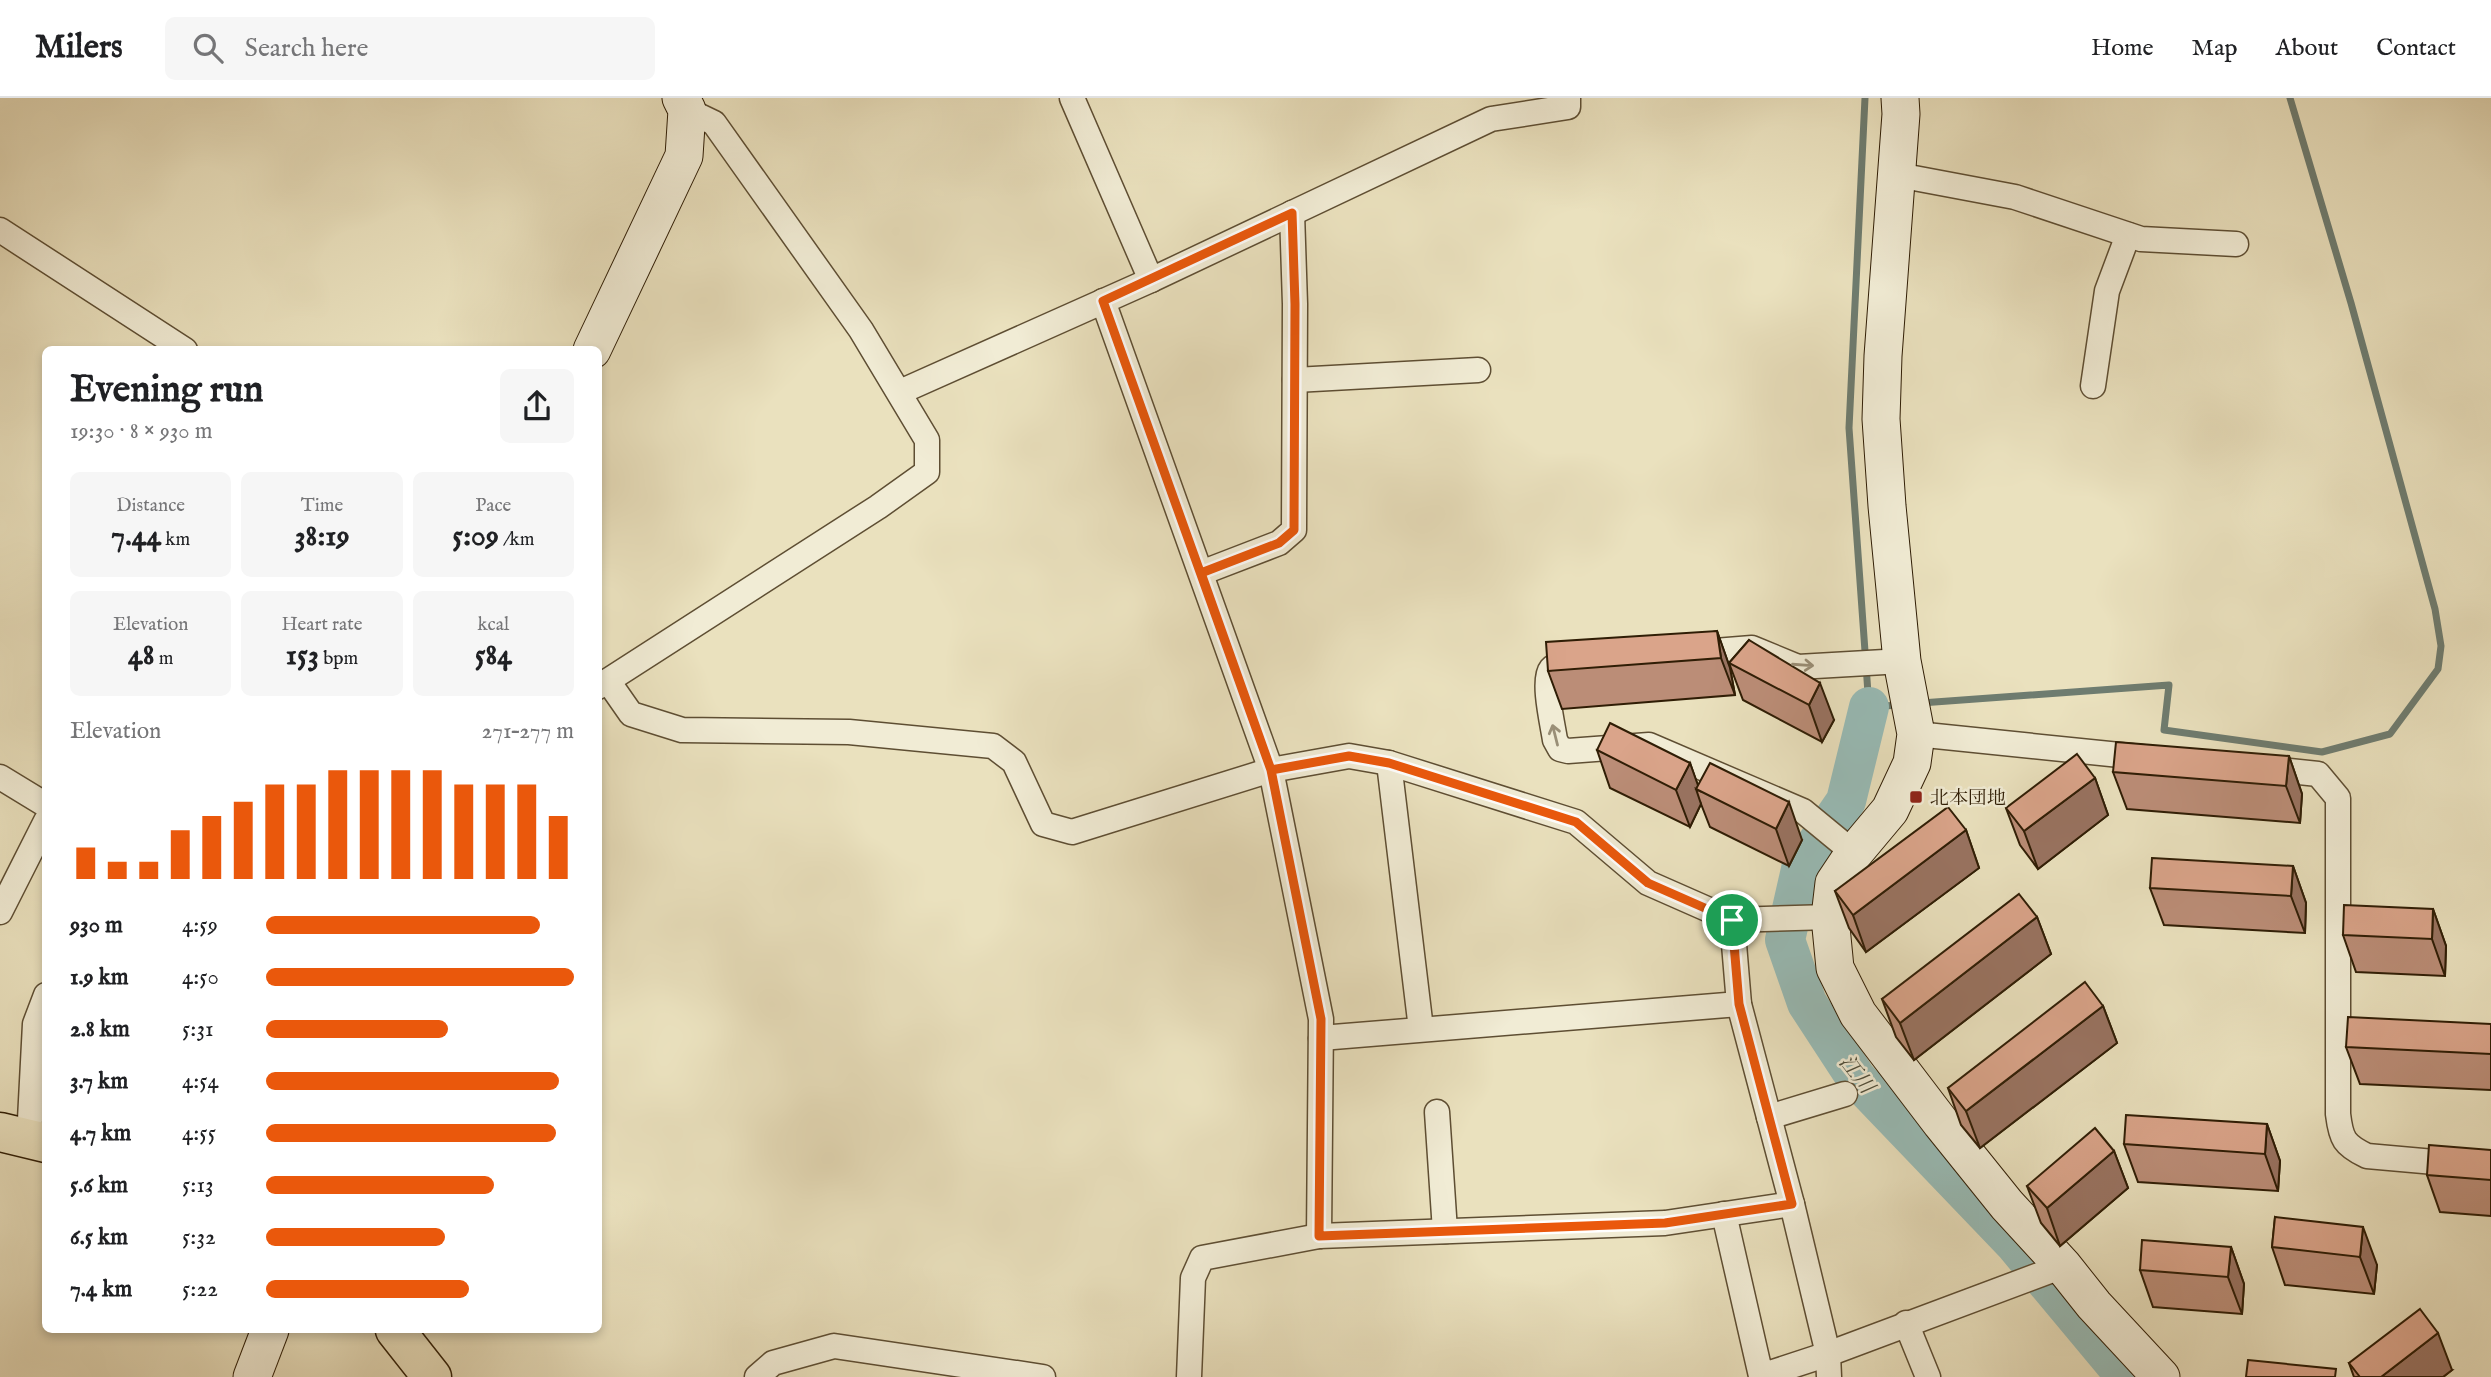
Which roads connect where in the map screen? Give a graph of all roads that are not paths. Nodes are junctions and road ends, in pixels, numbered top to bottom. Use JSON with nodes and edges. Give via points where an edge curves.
{"nodes":[{"id":1,"x":1072,"y":98,"type":"edge"},
{"id":2,"x":1568,"y":98,"type":"edge"},
{"id":3,"x":1900,"y":98,"type":"edge"},
{"id":4,"x":684,"y":104,"type":"edge"},
{"id":5,"x":1898,"y":175,"type":"junction"},
{"id":6,"x":1292,"y":213,"type":"junction"},
{"id":7,"x":0,"y":230,"type":"edge"},
{"id":8,"x":2128,"y":235,"type":"junction"},
{"id":9,"x":2236,"y":244,"type":"dead end"},
{"id":10,"x":1151,"y":280,"type":"junction"},
{"id":11,"x":1103,"y":301,"type":"junction"},
{"id":12,"x":180,"y":346,"type":"edge"},
{"id":13,"x":594,"y":346,"type":"edge"},
{"id":14,"x":1478,"y":370,"type":"dead end"},
{"id":15,"x":1295,"y":380,"type":"junction"},
{"id":16,"x":2093,"y":386,"type":"dead end"},
{"id":17,"x":900,"y":393,"type":"junction"},
{"id":18,"x":1201,"y":573,"type":"junction"},
{"id":19,"x":1669,"y":655,"type":"edge"},
{"id":20,"x":1902,"y":660,"type":"junction"},
{"id":21,"x":1601,"y":661,"type":"edge"},
{"id":22,"x":603,"y":684,"type":"edge"},
{"id":23,"x":1916,"y":734,"type":"junction"},
{"id":24,"x":2174,"y":760,"type":"edge"},
{"id":25,"x":1389,"y":763,"type":"junction"},
{"id":26,"x":2237,"y":765,"type":"edge"},
{"id":27,"x":1271,"y":770,"type":"junction"},
{"id":28,"x":0,"y":777,"type":"edge"},
{"id":29,"x":42,"y":803,"type":"edge"},
{"id":30,"x":42,"y":829,"type":"edge"},
{"id":31,"x":1854,"y":853,"type":"junction"},
{"id":32,"x":0,"y":912,"type":"edge"},
{"id":33,"x":1830,"y":917,"type":"junction"},
{"id":34,"x":1732,"y":920,"type":"junction"},
{"id":35,"x":1739,"y":1004,"type":"junction"},
{"id":36,"x":42,"y":1006,"type":"edge"},
{"id":37,"x":1421,"y":1029,"type":"junction"},
{"id":38,"x":1321,"y":1038,"type":"junction"},
{"id":39,"x":1845,"y":1094,"type":"dead end"},
{"id":40,"x":1437,"y":1112,"type":"dead end"},
{"id":41,"x":1769,"y":1116,"type":"junction"},
{"id":42,"x":25,"y":1138,"type":"edge"},
{"id":43,"x":2491,"y":1167,"type":"edge"},
{"id":44,"x":1792,"y":1204,"type":"junction"},
{"id":45,"x":1724,"y":1214,"type":"junction"},
{"id":46,"x":1445,"y":1231,"type":"junction"},
{"id":47,"x":1319,"y":1236,"type":"junction"},
{"id":48,"x":2063,"y":1266,"type":"junction"},
{"id":49,"x":1906,"y":1323,"type":"junction"},
{"id":50,"x":269,"y":1333,"type":"edge"},
{"id":51,"x":397,"y":1333,"type":"edge"},
{"id":52,"x":1828,"y":1365,"type":"edge"},
{"id":53,"x":253,"y":1377,"type":"edge"},
{"id":54,"x":432,"y":1377,"type":"edge"},
{"id":55,"x":757,"y":1377,"type":"edge"},
{"id":56,"x":1043,"y":1377,"type":"edge"},
{"id":57,"x":1189,"y":1377,"type":"edge"},
{"id":58,"x":1928,"y":1377,"type":"edge"},
{"id":59,"x":2161,"y":1377,"type":"edge"}],
"edges":[{"from":1,"to":10,"type":"street"},
{"from":2,"to":6,"type":"street","via":[[1568,107],[1491,119]]},
{"from":3,"to":5,"type":"street"},
{"from":4,"to":13,"type":"street","via":[[684,156]]},
{"from":4,"to":17,"type":"street","via":[[714,123],[861,330]]},
{"from":5,"to":8,"type":"street","via":[[2015,197]]},
{"from":5,"to":20,"type":"street","via":[[1881,419]]},
{"from":6,"to":10,"type":"street"},
{"from":6,"to":15,"type":"street"},
{"from":7,"to":12,"type":"street"},
{"from":8,"to":9,"type":"street"},
{"from":8,"to":16,"type":"street","via":[[2107,291]]},
{"from":10,"to":11,"type":"street"},
{"from":11,"to":17,"type":"street"},
{"from":11,"to":18,"type":"street"},
{"from":14,"to":15,"type":"street"},
{"from":15,"to":18,"type":"street","via":[[1294,530],[1279,543]]},
{"from":17,"to":22,"type":"street","via":[[927,440],[927,472]]},
{"from":18,"to":27,"type":"street"},
{"from":19,"to":20,"type":"street","one_way":true,"via":[[1752,648],[1798,667]]},
{"from":20,"to":23,"type":"street"},
{"from":31,"to":21,"type":"street","one_way":true,"via":[[1803,811],[1649,745],[1560,749],[1547,679],[1551,668]]},
{"from":22,"to":27,"type":"street","via":[[631,714],[682,730],[849,732],[993,747],[1014,762],[1043,824],[1072,832]]},
{"from":23,"to":24,"type":"street"},
{"from":23,"to":31,"type":"street","via":[[1912,763],[1890,810]]},
{"from":25,"to":27,"type":"street","via":[[1349,756]]},
{"from":25,"to":34,"type":"street","via":[[1576,822],[1648,883]]},
{"from":25,"to":37,"type":"street"},
{"from":26,"to":43,"type":"street","via":[[2318,774],[2338,798],[2341,1135],[2349,1147],[2367,1156]]},
{"from":27,"to":38,"type":"street"},
{"from":28,"to":29,"type":"street"},
{"from":30,"to":32,"type":"street"},
{"from":31,"to":33,"type":"street","via":[[1834,883]]},
{"from":33,"to":34,"type":"street"},
{"from":33,"to":48,"type":"street","via":[[1835,968],[1858,1014],[2007,1205]]},
{"from":34,"to":35,"type":"street"},
{"from":35,"to":37,"type":"street"},
{"from":35,"to":41,"type":"street"},
{"from":36,"to":42,"type":"street","via":[[35,1024]]},
{"from":37,"to":38,"type":"street"},
{"from":38,"to":47,"type":"street"},
{"from":39,"to":41,"type":"street"},
{"from":40,"to":46,"type":"street"},
{"from":41,"to":44,"type":"street"},
{"from":44,"to":45,"type":"street"},
{"from":44,"to":52,"type":"street"},
{"from":45,"to":46,"type":"street","via":[[1665,1223]]},
{"from":45,"to":52,"type":"street","via":[[1761,1376]]},
{"from":46,"to":47,"type":"street"},
{"from":47,"to":57,"type":"street","via":[[1202,1258],[1193,1278]]},
{"from":48,"to":49,"type":"street"},
{"from":48,"to":59,"type":"street"},
{"from":49,"to":52,"type":"street"},
{"from":49,"to":58,"type":"street"},
{"from":50,"to":53,"type":"street"},
{"from":51,"to":54,"type":"main road"},
{"from":55,"to":56,"type":"street","via":[[774,1363],[834,1346]]}]}
